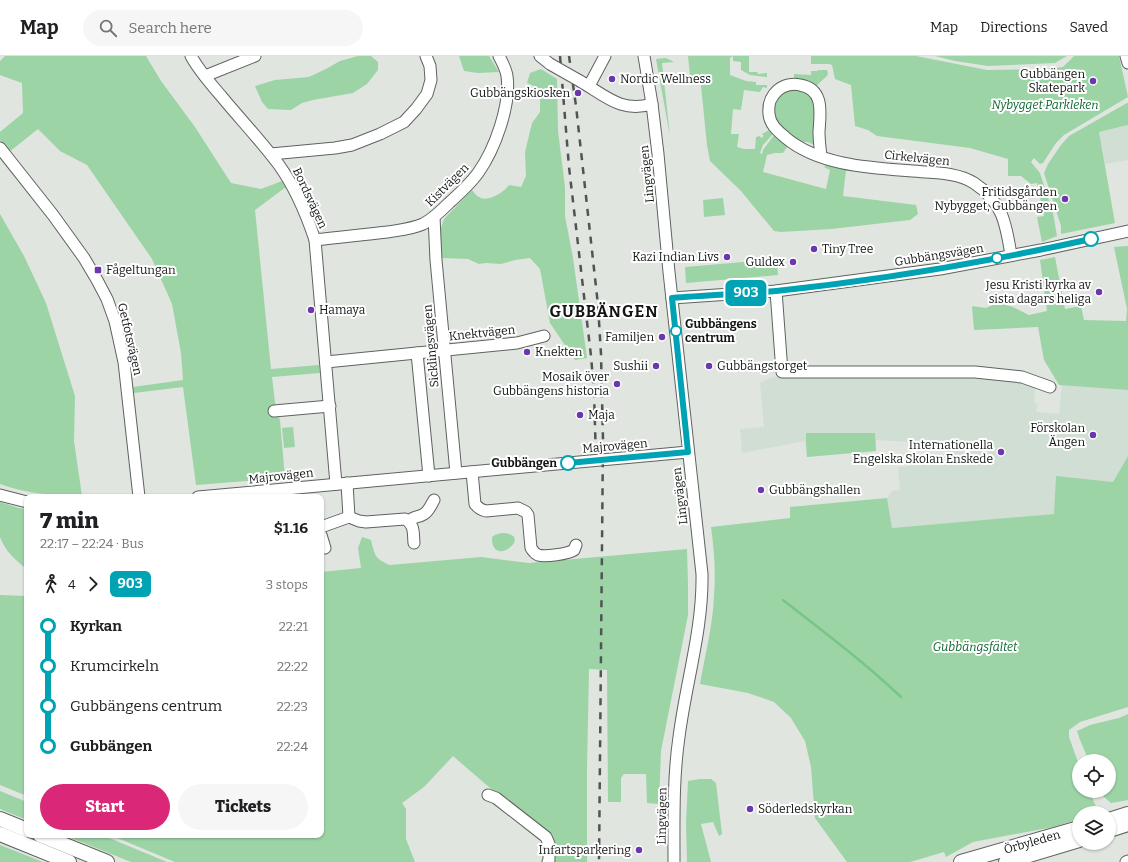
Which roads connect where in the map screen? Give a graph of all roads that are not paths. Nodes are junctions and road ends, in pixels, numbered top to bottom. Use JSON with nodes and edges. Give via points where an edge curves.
{"nodes":[{"id":1,"x":191,"y":56,"type":"edge"},
{"id":2,"x":255,"y":56,"type":"edge"},
{"id":3,"x":426,"y":56,"type":"edge"},
{"id":4,"x":499,"y":56,"type":"edge"},
{"id":5,"x":540,"y":56,"type":"edge"},
{"id":6,"x":605,"y":56,"type":"edge"},
{"id":7,"x":644,"y":56,"type":"edge"},
{"id":8,"x":1126,"y":56,"type":"edge"},
{"id":9,"x":1128,"y":63,"type":"edge"},
{"id":10,"x":205,"y":76,"type":"junction"},
{"id":11,"x":585,"y":84,"type":"junction"},
{"id":12,"x":652,"y":104,"type":"junction"},
{"id":13,"x":0,"y":148,"type":"edge"},
{"id":14,"x":270,"y":154,"type":"junction"},
{"id":15,"x":821,"y":156,"type":"junction"},
{"id":16,"x":434,"y":217,"type":"junction"},
{"id":17,"x":1128,"y":231,"type":"edge"},
{"id":18,"x":315,"y":240,"type":"junction"},
{"id":19,"x":1011,"y":256,"type":"junction"},
{"id":20,"x":776,"y":291,"type":"junction"},
{"id":21,"x":672,"y":298,"type":"junction"},
{"id":22,"x":544,"y":336,"type":"dead end"},
{"id":23,"x":445,"y":351,"type":"junction"},
{"id":24,"x":416,"y":353,"type":"junction"},
{"id":25,"x":326,"y":362,"type":"junction"},
{"id":26,"x":1050,"y":387,"type":"dead end"},
{"id":27,"x":330,"y":406,"type":"junction"},
{"id":28,"x":274,"y":411,"type":"dead end"},
{"id":29,"x":688,"y":452,"type":"junction"},
{"id":30,"x":472,"y":472,"type":"junction"},
{"id":31,"x":456,"y":473,"type":"junction"},
{"id":32,"x":429,"y":476,"type":"junction"},
{"id":33,"x":342,"y":484,"type":"junction"},
{"id":34,"x":0,"y":494,"type":"edge"},
{"id":35,"x":139,"y":494,"type":"edge"},
{"id":36,"x":239,"y":494,"type":"edge"},
{"id":37,"x":434,"y":500,"type":"dead end"},
{"id":38,"x":24,"y":501,"type":"edge"},
{"id":39,"x":349,"y":517,"type":"junction"},
{"id":40,"x":409,"y":521,"type":"junction"},
{"id":41,"x":324,"y":526,"type":"edge"},
{"id":42,"x":414,"y":543,"type":"dead end"},
{"id":43,"x":324,"y":545,"type":"edge"},
{"id":44,"x":576,"y":545,"type":"dead end"},
{"id":45,"x":325,"y":548,"type":"dead end"},
{"id":46,"x":488,"y":795,"type":"dead end"},
{"id":47,"x":1128,"y":814,"type":"edge"},
{"id":48,"x":1116,"y":818,"type":"edge"},
{"id":49,"x":0,"y":819,"type":"edge"},
{"id":50,"x":1128,"y":824,"type":"edge"},
{"id":51,"x":1116,"y":828,"type":"edge"},
{"id":52,"x":24,"y":829,"type":"edge"},
{"id":53,"x":1072,"y":830,"type":"edge"},
{"id":54,"x":0,"y":834,"type":"edge"},
{"id":55,"x":47,"y":838,"type":"edge"},
{"id":56,"x":1072,"y":842,"type":"edge"},
{"id":57,"x":69,"y":862,"type":"edge"},
{"id":58,"x":107,"y":862,"type":"edge"},
{"id":59,"x":548,"y":862,"type":"edge"},
{"id":60,"x":674,"y":862,"type":"edge"},
{"id":61,"x":961,"y":862,"type":"edge"},
{"id":62,"x":1006,"y":862,"type":"edge"}],
"edges":[{"from":1,"to":10,"type":"street","name":"Bordsvägen"},
{"from":2,"to":10,"type":"street"},
{"from":3,"to":14,"type":"street","via":[[431,80],[427,94],[404,122],[352,145]]},
{"from":4,"to":16,"type":"street","name":"Kistvägen","via":[[507,75],[507,87],[498,136],[474,178]]},
{"from":5,"to":11,"type":"street","bridge":true},
{"from":6,"to":11,"type":"street"},
{"from":7,"to":12,"type":"street","name":"Lingvägen"},
{"from":8,"to":9,"type":"street"},
{"from":10,"to":14,"type":"street","name":"Bordsvägen"},
{"from":11,"to":12,"type":"street","via":[[619,104],[643,107]]},
{"from":12,"to":21,"type":"street","name":"Lingvägen"},
{"from":13,"to":35,"type":"street","name":"Getfotsvägen","via":[[84,258],[107,298],[124,362]]},
{"from":14,"to":18,"type":"street","name":"Bordsvägen","via":[[290,183],[308,219]]},
{"from":15,"to":15,"type":"street","name":"Cirkelvägen","via":[[819,101],[811,89],[805,86],[783,86],[770,100],[769,113],[772,125],[796,146]]},
{"from":15,"to":19,"type":"street","name":"Cirkelvägen","via":[[852,165],[952,174],[973,182],[993,199],[1004,219]]},
{"from":16,"to":18,"type":"street","name":"Kistvägen","via":[[410,228]]},
{"from":16,"to":23,"type":"street","name":"Sicklingsvägen"},
{"from":17,"to":19,"type":"street","name":"Gubbängsvägen"},
{"from":18,"to":25,"type":"street","name":"Bordsvägen"},
{"from":19,"to":20,"type":"street","name":"Gubbängsvägen","via":[[940,269]]},
{"from":20,"to":21,"type":"street","name":"Gubbängsvägen"},
{"from":20,"to":26,"type":"street","via":[[782,372],[974,372],[1022,377]]},
{"from":21,"to":29,"type":"street","name":"Lingvägen"},
{"from":22,"to":23,"type":"street","name":"Knektvägen","via":[[517,344]]},
{"from":23,"to":24,"type":"street","name":"Knektvägen"},
{"from":23,"to":31,"type":"street","name":"Sicklingsvägen"},
{"from":24,"to":25,"type":"street","name":"Knektvägen"},
{"from":24,"to":32,"type":"street","name":"Sicklingsvägen"},
{"from":25,"to":27,"type":"street","name":"Bordsvägen"},
{"from":27,"to":28,"type":"street"},
{"from":27,"to":33,"type":"street","name":"Bordsvägen"},
{"from":29,"to":30,"type":"street","name":"Majrovägen"},
{"from":29,"to":60,"type":"street","name":"Lingvägen","via":[[702,590],[697,640],[678,737]]},
{"from":30,"to":31,"type":"street","name":"Majrovägen"},
{"from":30,"to":44,"type":"street","via":[[475,504],[481,510],[518,508],[526,512],[533,552],[542,556],[569,553]]},
{"from":31,"to":32,"type":"street","name":"Majrovägen"},
{"from":32,"to":33,"type":"street","name":"Majrovägen"},
{"from":33,"to":36,"type":"street","name":"Majrovägen"},
{"from":33,"to":39,"type":"street"},
{"from":34,"to":38,"type":"street"},
{"from":37,"to":40,"type":"street","via":[[425,514],[413,517]]},
{"from":39,"to":40,"type":"street","via":[[359,522],[405,519]]},
{"from":39,"to":41,"type":"street"},
{"from":40,"to":42,"type":"street","via":[[413,526]]},
{"from":43,"to":45,"type":"street"},
{"from":46,"to":59,"type":"street","via":[[496,798],[546,837],[549,844]]},
{"from":47,"to":48,"type":"main road"},
{"from":49,"to":52,"type":"main road"},
{"from":50,"to":51,"type":"main road"},
{"from":53,"to":61,"type":"main road","name":"Örbyleden"},
{"from":54,"to":57,"type":"main road"},
{"from":55,"to":58,"type":"main road"},
{"from":56,"to":62,"type":"main road","name":"Örbyleden"}]}
